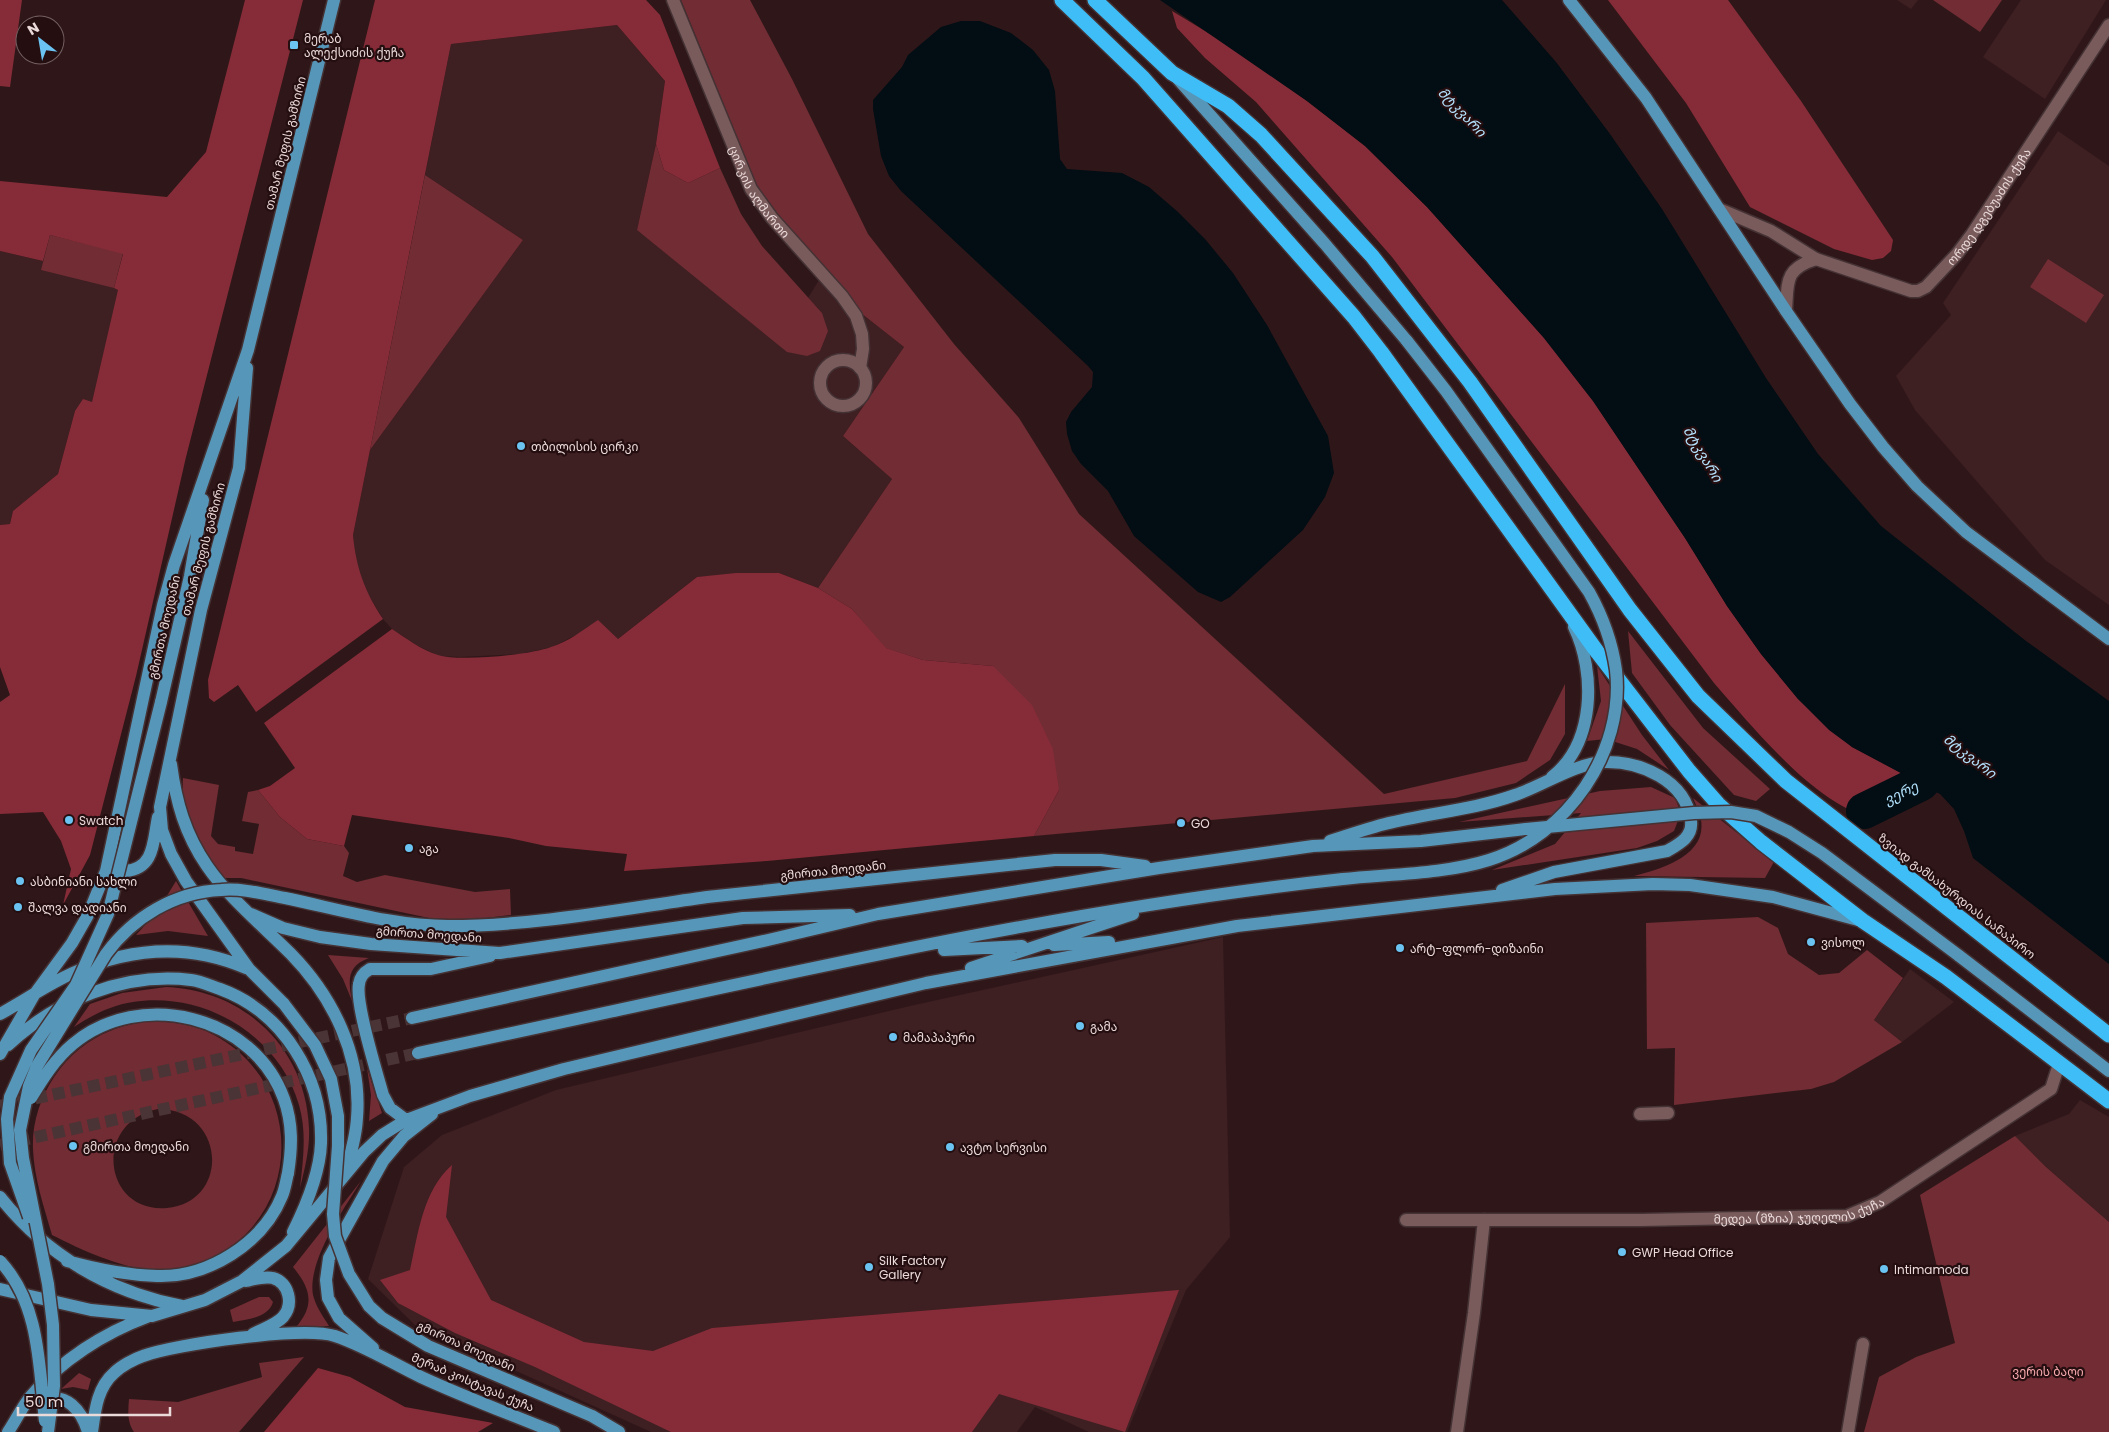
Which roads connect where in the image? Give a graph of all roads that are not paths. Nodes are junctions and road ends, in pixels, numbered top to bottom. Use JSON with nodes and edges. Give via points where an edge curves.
{"nodes":[{"id":1,"x":334,"y":0,"type":"edge"},
{"id":2,"x":673,"y":0,"type":"edge"},
{"id":3,"x":1062,"y":0,"type":"edge"},
{"id":4,"x":1095,"y":0,"type":"edge"},
{"id":5,"x":1569,"y":0,"type":"edge"},
{"id":6,"x":2109,"y":25,"type":"edge"},
{"id":7,"x":1172,"y":73,"type":"junction"},
{"id":8,"x":1719,"y":209,"type":"junction"},
{"id":9,"x":1816,"y":259,"type":"junction"},
{"id":10,"x":1786,"y":311,"type":"junction"},
{"id":11,"x":248,"y":350,"type":"junction"},
{"id":12,"x":860,"y":368,"type":"dead end"},
{"id":13,"x":210,"y":460,"type":"junction"},
{"id":14,"x":1566,"y":609,"type":"junction"},
{"id":15,"x":2109,"y":639,"type":"edge"},
{"id":16,"x":170,"y":752,"type":"junction"},
{"id":17,"x":1542,"y":785,"type":"junction"},
{"id":18,"x":160,"y":807,"type":"junction"},
{"id":19,"x":115,"y":829,"type":"junction"},
{"id":20,"x":1313,"y":846,"type":"junction"},
{"id":21,"x":1159,"y":868,"type":"junction"},
{"id":22,"x":1480,"y":897,"type":"junction"},
{"id":23,"x":1176,"y":899,"type":"junction"},
{"id":24,"x":250,"y":914,"type":"junction"},
{"id":25,"x":878,"y":914,"type":"junction"},
{"id":26,"x":1863,"y":922,"type":"junction"},
{"id":27,"x":1154,"y":940,"type":"junction"},
{"id":28,"x":1038,"y":946,"type":"junction"},
{"id":29,"x":899,"y":952,"type":"junction"},
{"id":30,"x":500,"y":953,"type":"junction"},
{"id":31,"x":249,"y":969,"type":"junction"},
{"id":32,"x":926,"y":983,"type":"junction"},
{"id":33,"x":34,"y":996,"type":"junction"},
{"id":34,"x":0,"y":1014,"type":"edge"},
{"id":35,"x":412,"y":1018,"type":"tunnel mouth"},
{"id":36,"x":2109,"y":1035,"type":"edge"},
{"id":37,"x":1,"y":1053,"type":"edge"},
{"id":38,"x":418,"y":1053,"type":"tunnel mouth"},
{"id":39,"x":2059,"y":1064,"type":"junction"},
{"id":40,"x":2109,"y":1071,"type":"edge"},
{"id":41,"x":2109,"y":1102,"type":"edge"},
{"id":42,"x":443,"y":1105,"type":"junction"},
{"id":43,"x":24,"y":1111,"type":"junction"},
{"id":44,"x":1668,"y":1113,"type":"dead end"},
{"id":45,"x":1640,"y":1114,"type":"dead end"},
{"id":46,"x":406,"y":1120,"type":"junction"},
{"id":47,"x":346,"y":1173,"type":"junction"},
{"id":48,"x":0,"y":1197,"type":"edge"},
{"id":49,"x":1406,"y":1220,"type":"dead end"},
{"id":50,"x":1484,"y":1220,"type":"junction"},
{"id":51,"x":286,"y":1246,"type":"junction"},
{"id":52,"x":41,"y":1249,"type":"junction"},
{"id":53,"x":0,"y":1261,"type":"edge"},
{"id":54,"x":67,"y":1261,"type":"junction"},
{"id":55,"x":242,"y":1282,"type":"junction"},
{"id":56,"x":0,"y":1289,"type":"edge"},
{"id":57,"x":184,"y":1307,"type":"junction"},
{"id":58,"x":152,"y":1316,"type":"junction"},
{"id":59,"x":244,"y":1338,"type":"junction"},
{"id":60,"x":1863,"y":1344,"type":"dead end"},
{"id":61,"x":382,"y":1356,"type":"junction"},
{"id":62,"x":18,"y":1417,"type":"junction"},
{"id":63,"x":8,"y":1432,"type":"edge"},
{"id":64,"x":47,"y":1432,"type":"edge"},
{"id":65,"x":88,"y":1432,"type":"edge"},
{"id":66,"x":92,"y":1432,"type":"edge"},
{"id":67,"x":554,"y":1432,"type":"edge"},
{"id":68,"x":619,"y":1432,"type":"edge"},
{"id":69,"x":1457,"y":1432,"type":"edge"},
{"id":70,"x":1848,"y":1432,"type":"edge"}],
"edges":[{"from":1,"to":11,"type":"main road","name":"თამარ მეფის გამზირი"},
{"from":2,"to":12,"type":"street","name":"ცირკის აღმართი","via":[[751,189],[856,316],[862,334]]},
{"from":3,"to":14,"type":"highway","via":[[1143,78],[1354,318]]},
{"from":4,"to":7,"type":"highway","name":"ზვიად გამსახურდიას სანაპირო"},
{"from":5,"to":8,"type":"main road","via":[[1646,98]]},
{"from":6,"to":9,"type":"street","name":"ორდე დგებუაძის ქუჩა","via":[[1972,234],[1926,287],[1918,291],[1901,288]]},
{"from":7,"to":23,"type":"main road","bridge":true,"via":[[1319,236],[1446,391],[1589,592],[1602,616],[1616,672],[1616,704],[1606,743],[1591,778],[1556,822],[1506,854],[1476,864]]},
{"from":7,"to":36,"type":"highway","name":"ზვიად გამსახურდიას სანაპირო","via":[[1228,106],[1261,135],[1372,256],[1470,382],[1668,662],[1724,723],[1786,781]]},
{"from":8,"to":9,"type":"street","name":"ორდე დგებუაძის ქუჩა","via":[[1771,231]]},
{"from":8,"to":10,"type":"main road"},
{"from":9,"to":10,"type":"street","via":[[1800,264],[1792,272]]},
{"from":10,"to":15,"type":"main road","via":[[1863,422],[1917,486],[1966,532]]},
{"from":11,"to":13,"type":"main road","name":"თამარ მეფის გამზირი"},
{"from":11,"to":16,"type":"main road","name":"თამარ მეფის გამზირი","via":[[239,468],[201,610]]},
{"from":13,"to":19,"type":"main road","via":[[163,606]]},
{"from":13,"to":52,"type":"main road","name":"გმირთა მოედანი","bridge":true,"via":[[190,576],[108,914],[80,976],[31,1050],[10,1097],[7,1119],[10,1163]]},
{"from":14,"to":17,"type":"main road","via":[[1587,667],[1589,703],[1573,754],[1562,770]]},
{"from":14,"to":26,"type":"highway","via":[[1712,797],[1735,821]]},
{"from":16,"to":18,"type":"main road","name":"გმირთა მოედანი"},
{"from":16,"to":24,"type":"main road","name":"გმირთა მოედანი","via":[[175,799],[189,836],[207,867]]},
{"from":17,"to":20,"type":"main road","via":[[1514,796],[1385,824]]},
{"from":17,"to":22,"type":"main road","via":[[1602,762],[1638,766],[1656,774],[1678,792],[1689,812],[1692,827],[1684,840],[1667,851],[1554,872]]},
{"from":18,"to":19,"type":"main road","via":[[150,854],[144,865],[134,870],[125,870],[119,864]]},
{"from":18,"to":31,"type":"main road","name":"გმირთა მოედანი","via":[[162,830],[182,874]]},
{"from":19,"to":33,"type":"main road","via":[[106,871],[88,915]]},
{"from":20,"to":21,"type":"main road"},
{"from":20,"to":40,"type":"main road","bridge":true,"via":[[1422,841],[1694,813],[1731,812],[1756,816],[1790,832],[1822,853]]},
{"from":21,"to":25,"type":"main road","name":"გმირთა მოედანი"},
{"from":21,"to":43,"type":"main road","name":"გმირთა მოედანი","bridge":true,"via":[[1101,860],[1055,860],[707,897],[507,925],[413,924],[222,889],[189,895],[150,912],[118,937],[37,1066]]},
{"from":22,"to":26,"type":"main road","via":[[1555,889],[1690,885],[1793,901]]},
{"from":22,"to":27,"type":"main road","via":[[1237,926]]},
{"from":23,"to":28,"type":"main road"},
{"from":23,"to":29,"type":"main road"},
{"from":24,"to":30,"type":"main road","name":"გმირთა მოედანი","via":[[283,928],[371,944]]},
{"from":24,"to":47,"type":"main road","name":"გმირთა მოედანი","via":[[313,978],[329,1001],[345,1038],[354,1076],[358,1117]]},
{"from":25,"to":30,"type":"main road","name":"გმირთა მოედანი","via":[[744,918]]},
{"from":25,"to":35,"type":"main road","name":"გმირთა მოედანი"},
{"from":26,"to":39,"type":"highway","via":[[1946,976]]},
{"from":27,"to":28,"type":"main road"},
{"from":27,"to":32,"type":"main road"},
{"from":28,"to":29,"type":"main road"},
{"from":28,"to":32,"type":"main road"},
{"from":29,"to":38,"type":"main road"},
{"from":30,"to":46,"type":"main road","via":[[432,970],[370,969],[363,973],[359,997],[383,1096],[390,1108]]},
{"from":31,"to":33,"type":"main road","name":"გმირთა მოედანი","via":[[220,957],[180,950],[119,955],[72,973]]},
{"from":31,"to":68,"type":"main road","name":"გმირთა მოედანი","bridge":true,"via":[[284,1004],[315,1045],[331,1079],[338,1116],[333,1214],[335,1236],[340,1256],[369,1306],[382,1318],[428,1346],[592,1416]]},
{"from":32,"to":42,"type":"main road","name":"გმირთა მოედანი","via":[[564,1069]]},
{"from":33,"to":34,"type":"main road","name":"გმირთა მოედანი"},
{"from":33,"to":37,"type":"main road"},
{"from":37,"to":51,"type":"main road","via":[[45,1016],[73,1000],[136,982],[170,978],[194,980],[237,995],[261,1011],[288,1039],[307,1071],[320,1115],[321,1144],[316,1174]]},
{"from":39,"to":41,"type":"highway"},
{"from":39,"to":50,"type":"street","name":"მედეა (მზია) ჯუღელის ქუჩა","via":[[2051,1089],[2045,1094],[1880,1202],[1847,1216]]},
{"from":42,"to":46,"type":"main road","name":"გმირთა მოედანი"},
{"from":42,"to":61,"type":"main road","via":[[404,1136],[383,1161],[329,1258],[328,1298],[339,1318]]},
{"from":43,"to":52,"type":"main road","name":"გმირთა მოედანი","bridge":true,"via":[[20,1130],[23,1158]]},
{"from":43,"to":54,"type":"main road","bridge":true,"via":[[58,1058],[74,1043],[92,1032],[129,1018],[168,1014],[187,1016],[232,1035],[248,1047],[272,1074],[284,1099],[291,1126],[291,1154],[282,1195],[270,1217],[234,1252],[208,1266],[176,1275],[158,1276],[103,1270]]},
{"from":44,"to":45,"type":"street"},
{"from":46,"to":47,"type":"main road","name":"გმირთა მოედანი","via":[[382,1135]]},
{"from":47,"to":51,"type":"main road","name":"გმირთა მოედანი"},
{"from":48,"to":54,"type":"main road","via":[[20,1222]]},
{"from":49,"to":50,"type":"street","name":"მედეა (მზია) ჯუღელის ქუჩა"},
{"from":50,"to":69,"type":"street"},
{"from":51,"to":55,"type":"main road","name":"გმირთა მოედანი"},
{"from":52,"to":64,"type":"main road","name":"გმირთა მოედანი","bridge":true,"via":[[53,1325],[55,1366]]},
{"from":53,"to":64,"type":"main road","bridge":true,"via":[[21,1290],[30,1310],[36,1332]]},
{"from":54,"to":57,"type":"main road","via":[[101,1280],[160,1302]]},
{"from":55,"to":57,"type":"main road","name":"გმირთა მოედანი"},
{"from":55,"to":59,"type":"main road","via":[[275,1278],[290,1299],[282,1318]]},
{"from":56,"to":58,"type":"main road","name":"გმირთა მოედანი","via":[[92,1310]]},
{"from":57,"to":58,"type":"main road","name":"გმირთა მოედანი"},
{"from":58,"to":62,"type":"main road","via":[[116,1331],[77,1354],[35,1392]]},
{"from":59,"to":61,"type":"main road","via":[[301,1332],[333,1336]]},
{"from":59,"to":66,"type":"main road","via":[[144,1356],[122,1367],[100,1391]]},
{"from":60,"to":70,"type":"street"},
{"from":61,"to":67,"type":"main road","name":"მერაბ კოსტავას ქუჩა","via":[[420,1376]]},
{"from":62,"to":63,"type":"main road"},
{"from":62,"to":65,"type":"main road","via":[[32,1406],[61,1398],[77,1409]]}]}
